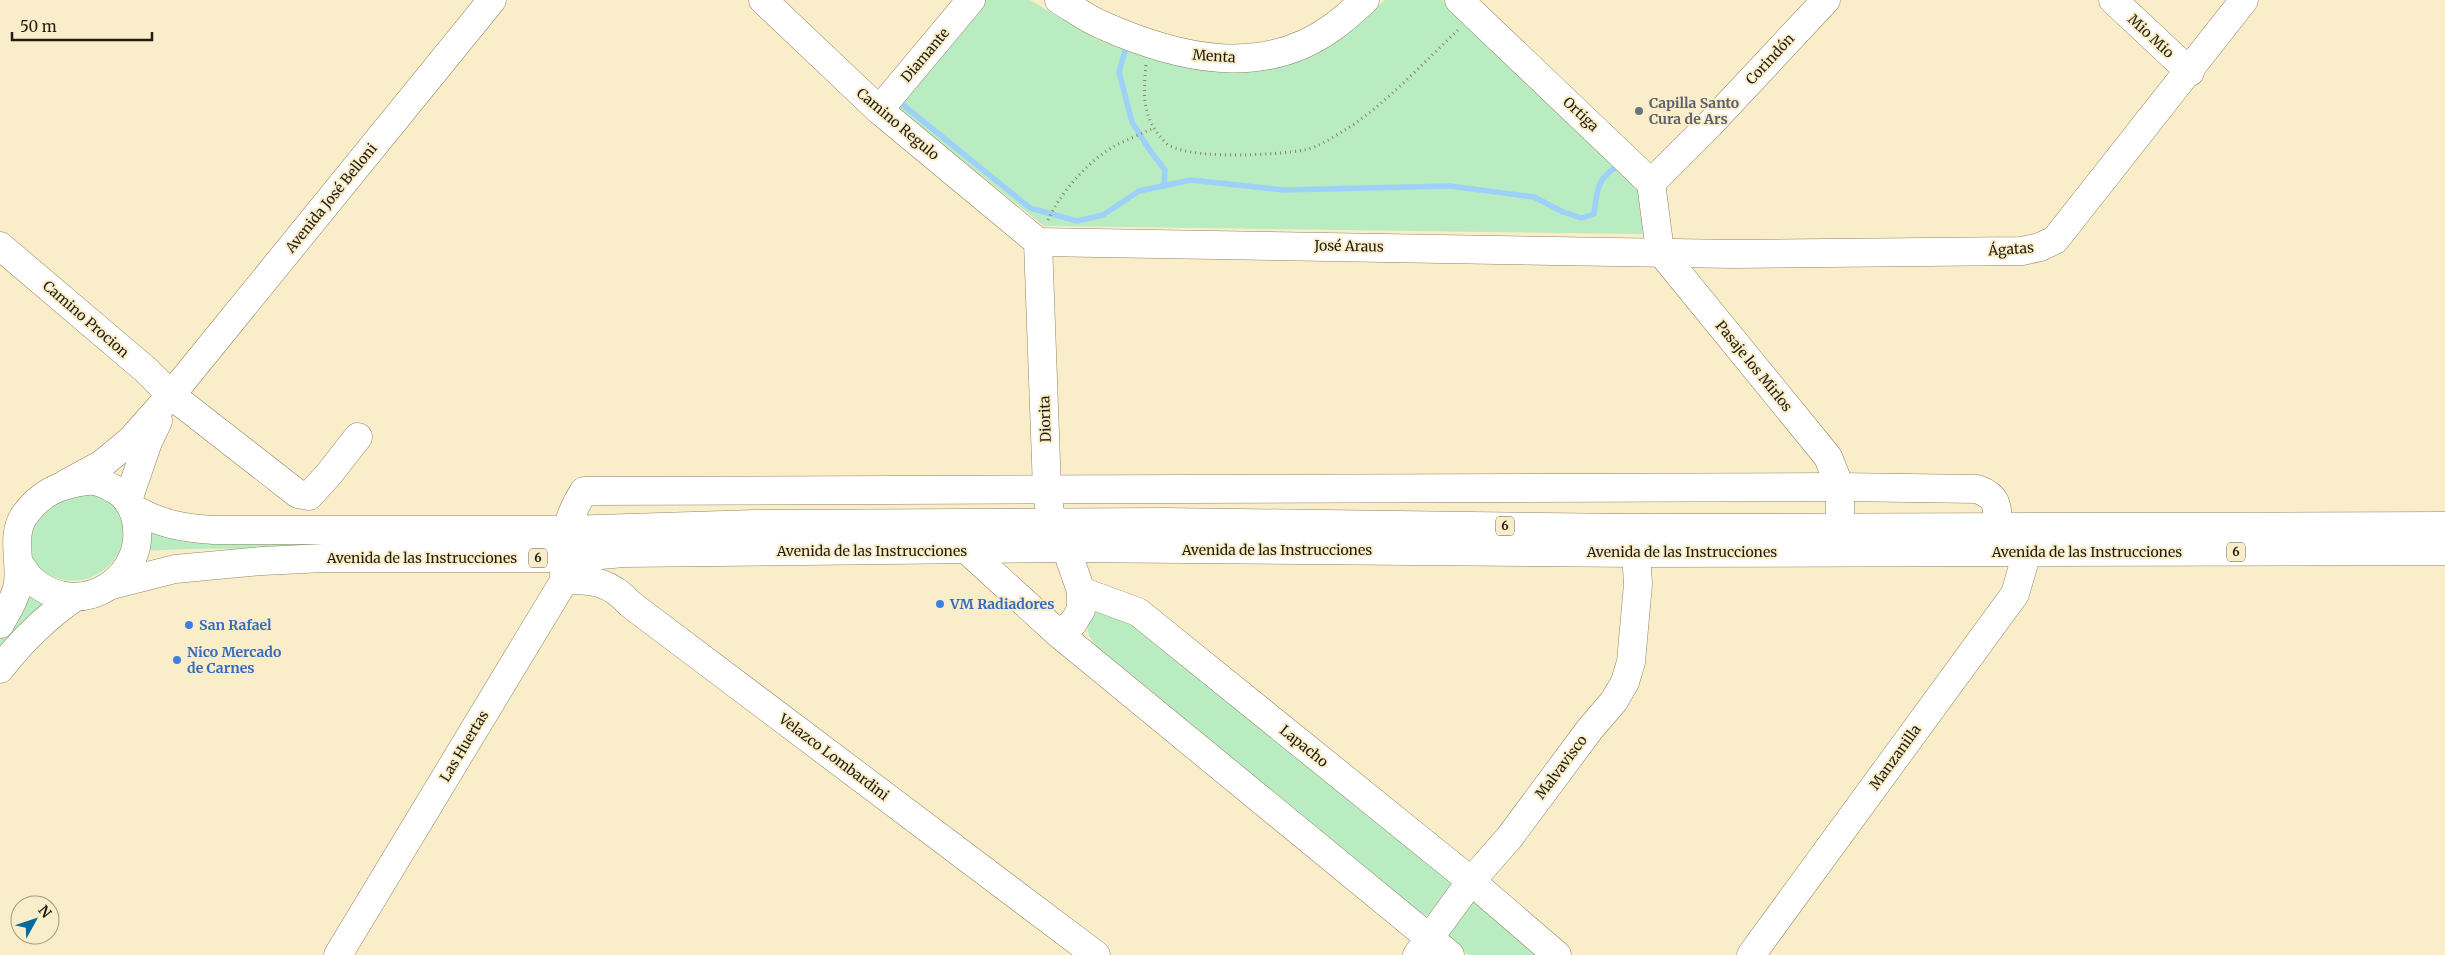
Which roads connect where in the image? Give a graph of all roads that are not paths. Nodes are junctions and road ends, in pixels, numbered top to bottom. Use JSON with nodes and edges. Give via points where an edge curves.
{"nodes":[{"id":1,"x":492,"y":0,"type":"edge"},
{"id":2,"x":764,"y":0,"type":"edge"},
{"id":3,"x":971,"y":0,"type":"edge"},
{"id":4,"x":1059,"y":0,"type":"edge"},
{"id":5,"x":1365,"y":0,"type":"edge"},
{"id":6,"x":1826,"y":0,"type":"edge"},
{"id":7,"x":2113,"y":0,"type":"edge"},
{"id":8,"x":2244,"y":0,"type":"edge"},
{"id":9,"x":1467,"y":7,"type":"edge"},
{"id":10,"x":2190,"y":72,"type":"junction"},
{"id":11,"x":879,"y":110,"type":"junction"},
{"id":12,"x":1651,"y":183,"type":"junction"},
{"id":13,"x":1042,"y":234,"type":"junction"},
{"id":14,"x":0,"y":246,"type":"edge"},
{"id":15,"x":1660,"y":251,"type":"junction"},
{"id":16,"x":171,"y":395,"type":"junction"},
{"id":17,"x":358,"y":437,"type":"dead end"},
{"id":18,"x":67,"y":483,"type":"junction"},
{"id":19,"x":1840,"y":487,"type":"junction"},
{"id":20,"x":1047,"y":488,"type":"junction"},
{"id":21,"x":36,"y":501,"type":"junction"},
{"id":22,"x":130,"y":504,"type":"junction"},
{"id":23,"x":0,"y":515,"type":"edge"},
{"id":24,"x":1051,"y":522,"type":"junction"},
{"id":25,"x":2445,"y":526,"type":"edge"},
{"id":26,"x":1840,"y":527,"type":"junction"},
{"id":27,"x":1998,"y":528,"type":"junction"},
{"id":28,"x":566,"y":530,"type":"junction"},
{"id":29,"x":1066,"y":548,"type":"junction"},
{"id":30,"x":967,"y":550,"type":"junction"},
{"id":31,"x":2445,"y":550,"type":"edge"},
{"id":32,"x":1636,"y":553,"type":"junction"},
{"id":33,"x":2027,"y":553,"type":"junction"},
{"id":34,"x":12,"y":555,"type":"edge"},
{"id":35,"x":564,"y":569,"type":"junction"},
{"id":36,"x":1081,"y":590,"type":"junction"},
{"id":37,"x":93,"y":592,"type":"junction"},
{"id":38,"x":0,"y":624,"type":"edge"},
{"id":39,"x":1059,"y":634,"type":"junction"},
{"id":40,"x":0,"y":669,"type":"edge"},
{"id":41,"x":1471,"y":881,"type":"junction"},
{"id":42,"x":1423,"y":946,"type":"edge"},
{"id":43,"x":338,"y":955,"type":"edge"},
{"id":44,"x":1096,"y":955,"type":"edge"},
{"id":45,"x":1450,"y":955,"type":"edge"},
{"id":46,"x":1556,"y":955,"type":"edge"},
{"id":47,"x":1751,"y":955,"type":"edge"}],
"edges":[{"from":1,"to":16,"type":"street","name":"Avenida José Belloni"},
{"from":2,"to":11,"type":"street","name":"Camino Regulo"},
{"from":3,"to":11,"type":"street","name":"Diamante"},
{"from":4,"to":5,"type":"street","name":"Menta","via":[[1101,25],[1186,54],[1213,58],[1259,57],[1298,45],[1332,28]]},
{"from":6,"to":12,"type":"street","name":"Corindón"},
{"from":7,"to":10,"type":"street","name":"Mio Mio"},
{"from":8,"to":10,"type":"street","name":"Ágatas"},
{"from":9,"to":12,"type":"street","name":"Ortiga"},
{"from":10,"to":15,"type":"street","name":"Ágatas","via":[[2070,223],[2055,240],[2040,247],[2022,251],[1843,253]]},
{"from":11,"to":13,"type":"street","name":"Camino Regulo"},
{"from":12,"to":15,"type":"street"},
{"from":13,"to":15,"type":"street","name":"José Araus"},
{"from":13,"to":20,"type":"street","name":"Diorita"},
{"from":14,"to":16,"type":"street","name":"Camino Procion"},
{"from":15,"to":19,"type":"street","name":"Pasaje los Mirlos","via":[[1828,457]]},
{"from":16,"to":17,"type":"street","name":"Camino Procion","via":[[298,494],[309,496]]},
{"from":16,"to":18,"type":"street","name":"Avenida José Belloni","via":[[132,440],[102,464]]},
{"from":16,"to":22,"type":"street","name":"Avenida José Belloni","via":[[148,442]]},
{"from":18,"to":21,"type":"street","name":"Avenida José Belloni","via":[[53,488]]},
{"from":18,"to":22,"type":"street","name":"Avenida de las Instrucciones","via":[[92,480],[118,491]]},
{"from":19,"to":20,"type":"street","name":"Avenida de las Instrucciones"},
{"from":19,"to":26,"type":"street"},
{"from":19,"to":27,"type":"street","name":"Avenida de las Instrucciones","via":[[1977,489],[1990,494],[1997,504]]},
{"from":20,"to":24,"type":"street","name":"Diorita"},
{"from":20,"to":28,"type":"street","name":"Avenida de las Instrucciones","via":[[584,491],[572,509]]},
{"from":21,"to":23,"type":"street"},
{"from":21,"to":34,"type":"street","name":"Avenida José Belloni","via":[[23,518]]},
{"from":22,"to":28,"type":"street","name":"Avenida de las Instrucciones","number":"6","via":[[156,521],[214,530]]},
{"from":22,"to":37,"type":"street","via":[[138,530],[136,554],[126,572]]},
{"from":24,"to":26,"type":"street","name":"Avenida de las Instrucciones","number":"6"},
{"from":24,"to":28,"type":"street","name":"Avenida de las Instrucciones","number":"6","via":[[745,524]]},
{"from":24,"to":29,"type":"street","name":"Diorita"},
{"from":25,"to":27,"type":"street","name":"Avenida de las Instrucciones","number":"6"},
{"from":26,"to":27,"type":"street","name":"Avenida de las Instrucciones","number":"6"},
{"from":28,"to":35,"type":"street","name":"Las Huertas"},
{"from":29,"to":30,"type":"street","name":"Avenida de las Instrucciones","number":"6"},
{"from":29,"to":32,"type":"street","name":"Avenida de las Instrucciones","number":"6"},
{"from":29,"to":36,"type":"street","name":"Diorita"},
{"from":30,"to":35,"type":"street","name":"Avenida de las Instrucciones","number":"6","via":[[624,553]]},
{"from":30,"to":39,"type":"street"},
{"from":31,"to":33,"type":"street","name":"Avenida de las Instrucciones","number":"6"},
{"from":32,"to":33,"type":"street","name":"Avenida de las Instrucciones","number":"6"},
{"from":32,"to":41,"type":"street","name":"Malvavisco","via":[[1638,584],[1631,662],[1625,682],[1614,701],[1509,838]]},
{"from":33,"to":47,"type":"street","name":"Manzanilla","via":[[2015,594]]},
{"from":34,"to":37,"type":"street","via":[[33,581],[60,595]]},
{"from":34,"to":38,"type":"street","name":"Avenida José Belloni","via":[[18,584],[14,600]]},
{"from":35,"to":37,"type":"street","name":"Avenida de las Instrucciones","number":"6","via":[[324,558],[262,561],[175,569]]},
{"from":35,"to":43,"type":"street","name":"Las Huertas"},
{"from":35,"to":44,"type":"street","name":"Velazco Lombardini","via":[[580,579],[598,581],[621,593],[630,604]]},
{"from":36,"to":39,"type":"street","via":[[1081,610],[1073,623]]},
{"from":36,"to":41,"type":"street","name":"Lapacho","via":[[1138,612]]},
{"from":37,"to":40,"type":"street","via":[[33,630]]},
{"from":39,"to":42,"type":"street"},
{"from":41,"to":42,"type":"street","name":"Malvavisco"},
{"from":41,"to":46,"type":"street","name":"Lapacho"},
{"from":42,"to":45,"type":"street"}]}
